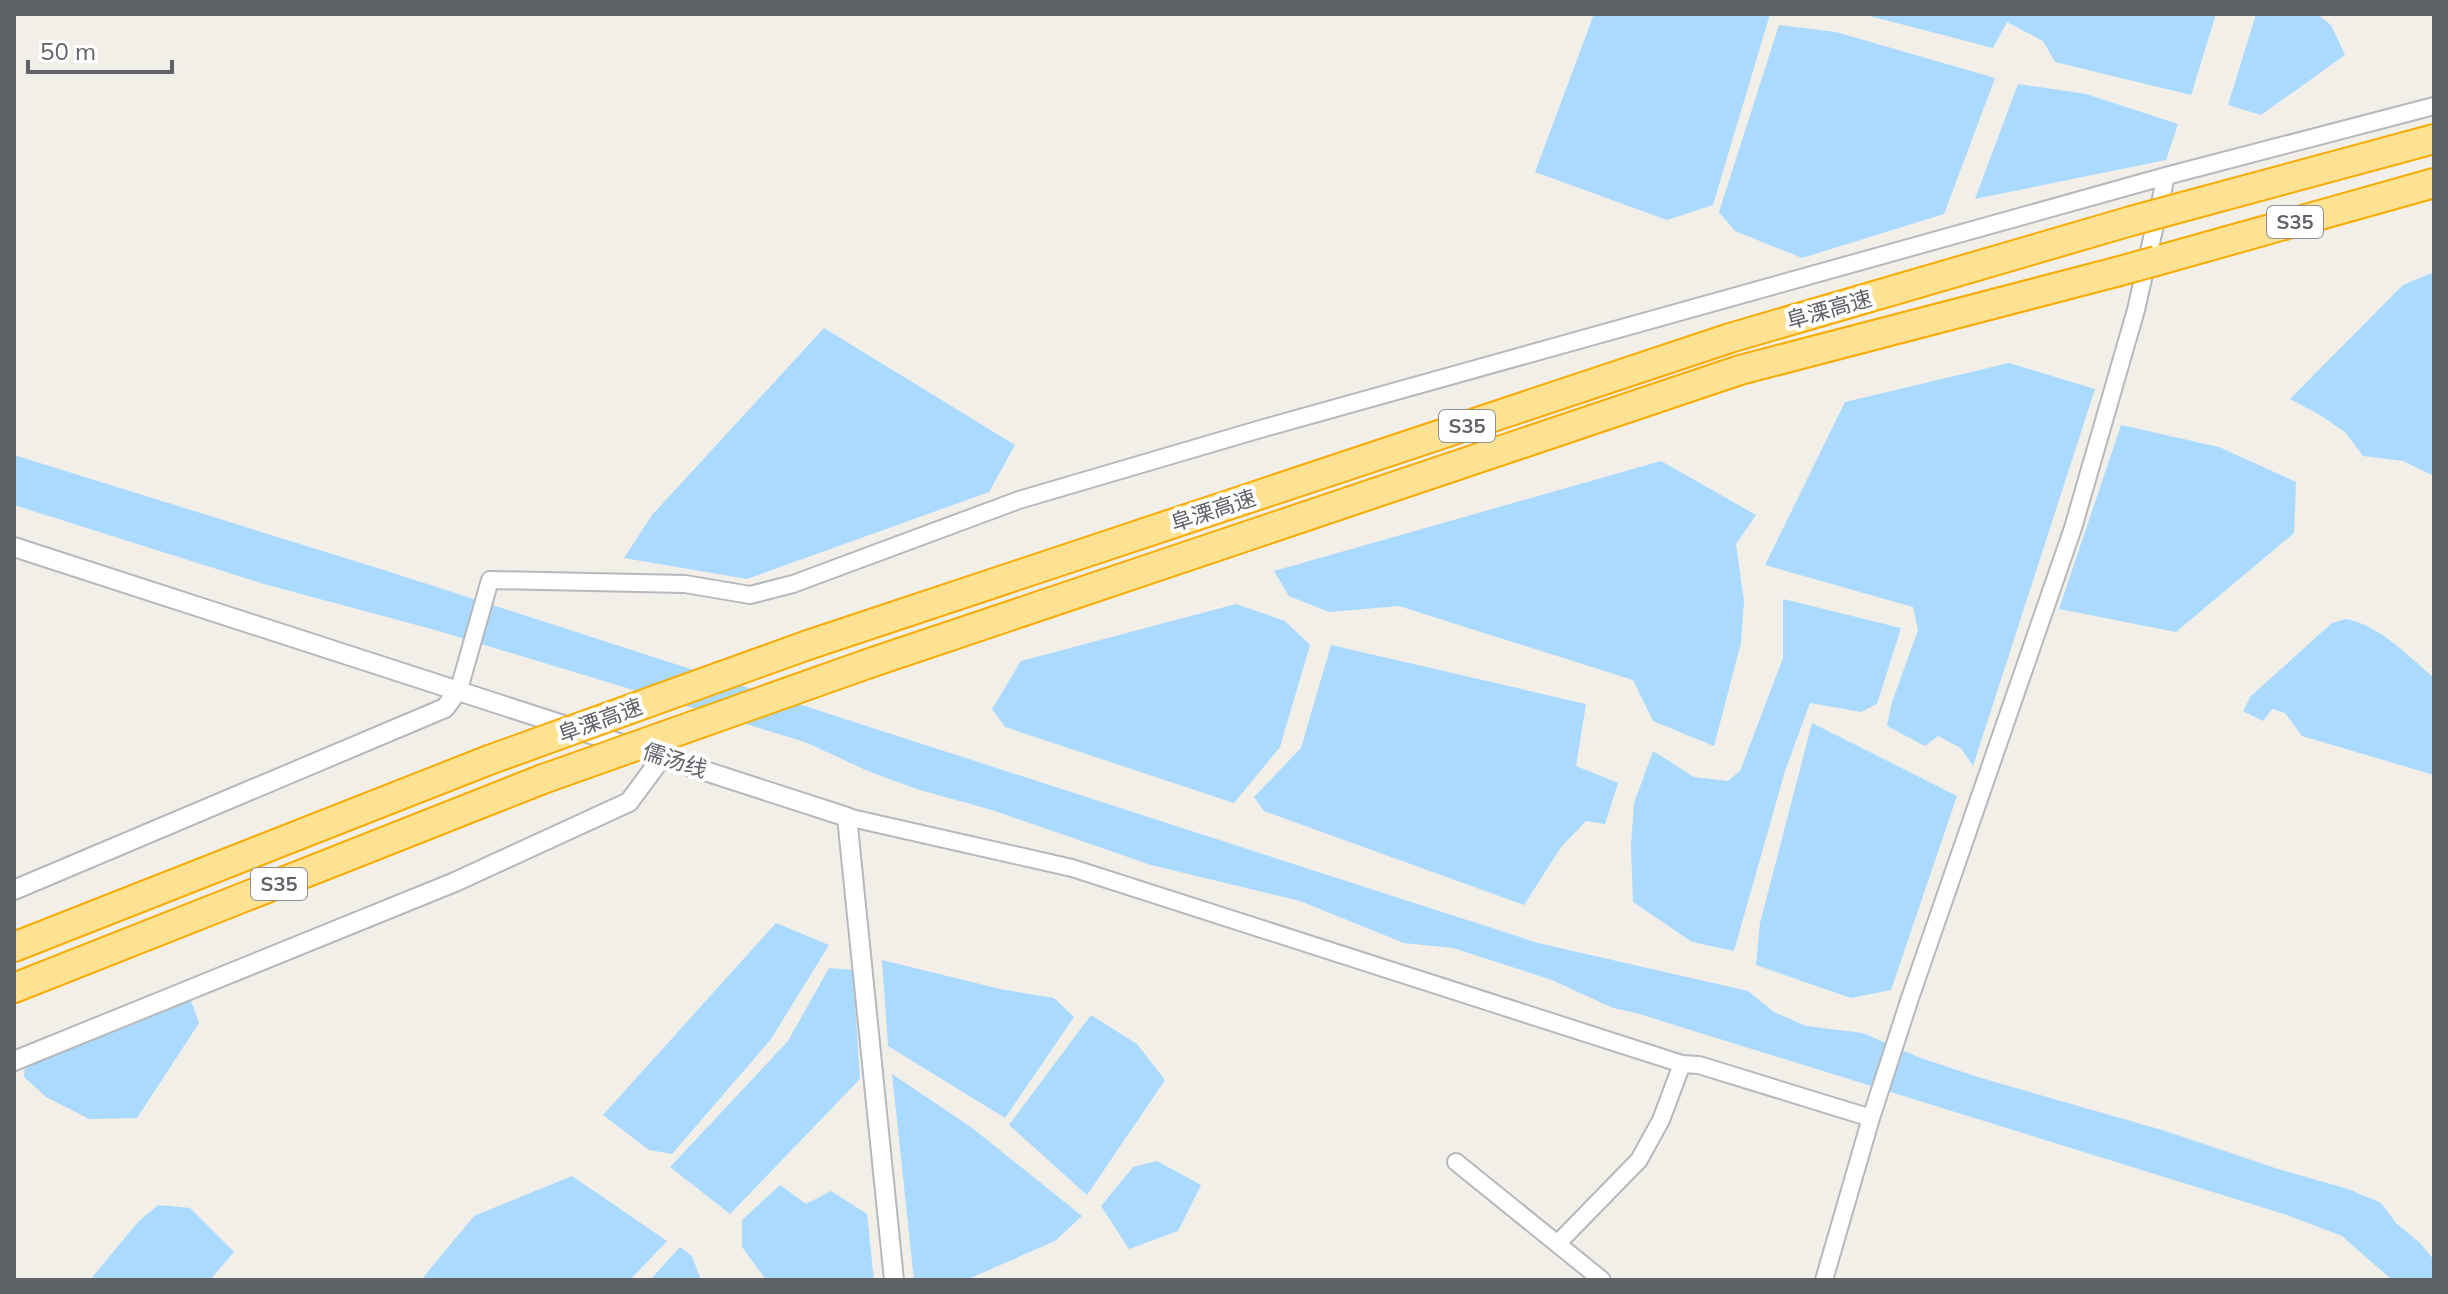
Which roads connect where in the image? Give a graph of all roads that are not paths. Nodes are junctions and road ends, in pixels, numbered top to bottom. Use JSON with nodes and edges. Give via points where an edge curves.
{"nodes":[{"id":1,"x":2434,"y":106,"type":"edge"},
{"id":2,"x":2434,"y":139,"type":"edge"},
{"id":3,"x":2166,"y":176,"type":"junction"},
{"id":4,"x":2434,"y":183,"type":"edge"},
{"id":5,"x":14,"y":547,"type":"edge"},
{"id":6,"x":459,"y":689,"type":"junction"},
{"id":7,"x":663,"y":756,"type":"junction"},
{"id":8,"x":847,"y":817,"type":"junction"},
{"id":9,"x":14,"y":890,"type":"edge"},
{"id":10,"x":14,"y":947,"type":"edge"},
{"id":11,"x":14,"y":988,"type":"edge"},
{"id":12,"x":14,"y":1061,"type":"edge"},
{"id":13,"x":1682,"y":1064,"type":"junction"},
{"id":14,"x":1871,"y":1118,"type":"junction"},
{"id":15,"x":1456,"y":1162,"type":"dead end"},
{"id":16,"x":1558,"y":1243,"type":"junction"},
{"id":17,"x":894,"y":1280,"type":"edge"},
{"id":18,"x":1602,"y":1280,"type":"edge"},
{"id":19,"x":1824,"y":1280,"type":"edge"}],
"edges":[{"from":1,"to":3,"type":"street"},
{"from":2,"to":10,"type":"highway","name":"阜溧高速","number":"S35","bridge":true,"via":[[1730,338],[808,645],[489,760]]},
{"from":3,"to":6,"type":"street","via":[[1019,500],[750,595],[685,584],[490,580]]},
{"from":3,"to":14,"type":"street","via":[[2136,310],[2073,528]]},
{"from":4,"to":11,"type":"highway","name":"阜溧高速","number":"S35","bridge":true,"via":[[1740,370],[870,663],[543,779]]},
{"from":5,"to":6,"type":"street","name":"儒汤线"},
{"from":6,"to":7,"type":"street","name":"儒汤线"},
{"from":6,"to":9,"type":"street","via":[[445,708]]},
{"from":7,"to":8,"type":"street","name":"儒汤线"},
{"from":7,"to":12,"type":"street","via":[[629,802],[455,882]]},
{"from":8,"to":13,"type":"street","via":[[1072,868]]},
{"from":8,"to":17,"type":"street"},
{"from":13,"to":14,"type":"street"},
{"from":13,"to":16,"type":"street","via":[[1639,1160]]},
{"from":14,"to":19,"type":"street"},
{"from":15,"to":16,"type":"street"},
{"from":16,"to":18,"type":"street"}]}
